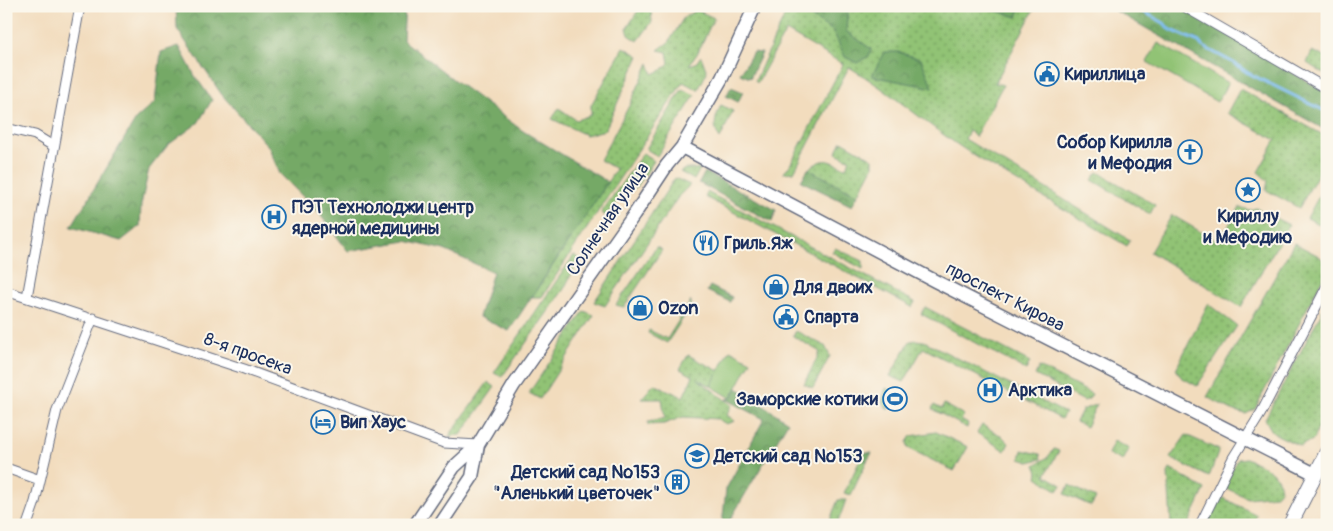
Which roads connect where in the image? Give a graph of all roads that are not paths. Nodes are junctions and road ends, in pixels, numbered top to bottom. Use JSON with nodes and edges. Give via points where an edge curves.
{"nodes":[{"id":1,"x":80,"y":6,"type":"edge"},
{"id":2,"x":755,"y":6,"type":"edge"},
{"id":3,"x":1183,"y":6,"type":"edge"},
{"id":4,"x":1327,"y":89,"type":"edge"},
{"id":5,"x":6,"y":128,"type":"edge"},
{"id":6,"x":54,"y":146,"type":"junction"},
{"id":7,"x":682,"y":147,"type":"junction"},
{"id":8,"x":1327,"y":286,"type":"edge"},
{"id":9,"x":6,"y":290,"type":"edge"},
{"id":10,"x":27,"y":297,"type":"junction"},
{"id":11,"x":93,"y":318,"type":"junction"},
{"id":12,"x":1246,"y":439,"type":"junction"},
{"id":13,"x":478,"y":445,"type":"junction"},
{"id":14,"x":1327,"y":452,"type":"edge"},
{"id":15,"x":6,"y":468,"type":"edge"},
{"id":16,"x":1315,"y":474,"type":"junction"},
{"id":17,"x":40,"y":480,"type":"junction"},
{"id":18,"x":28,"y":525,"type":"edge"},
{"id":19,"x":415,"y":525,"type":"edge"},
{"id":20,"x":440,"y":525,"type":"edge"},
{"id":21,"x":1200,"y":525,"type":"edge"},
{"id":22,"x":1290,"y":525,"type":"edge"}],
"edges":[{"from":1,"to":6,"type":"street"},
{"from":2,"to":7,"type":"main road","name":"Солнечная улица","via":[[722,78]]},
{"from":3,"to":4,"type":"street"},
{"from":5,"to":6,"type":"street","via":[[35,135]]},
{"from":6,"to":10,"type":"street"},
{"from":7,"to":12,"type":"main road","name":"проспект Кирова","via":[[934,281]]},
{"from":7,"to":13,"type":"main road","name":"Солнечная улица","via":[[514,385]]},
{"from":8,"to":12,"type":"street"},
{"from":9,"to":10,"type":"street","name":"8-я просека"},
{"from":10,"to":11,"type":"street","name":"8-я просека"},
{"from":11,"to":13,"type":"street","name":"8-я просека","via":[[244,369],[444,443]]},
{"from":11,"to":17,"type":"street","via":[[58,410]]},
{"from":12,"to":16,"type":"main road","name":"проспект Кирова"},
{"from":12,"to":21,"type":"street","via":[[1233,458]]},
{"from":13,"to":19,"type":"main road","name":"Солнечная улица","via":[[454,467]]},
{"from":13,"to":20,"type":"main road","name":"Солнечная улица","via":[[472,478]]},
{"from":14,"to":16,"type":"main road"},
{"from":15,"to":17,"type":"street"},
{"from":16,"to":22,"type":"main road"},
{"from":17,"to":18,"type":"street"}]}
